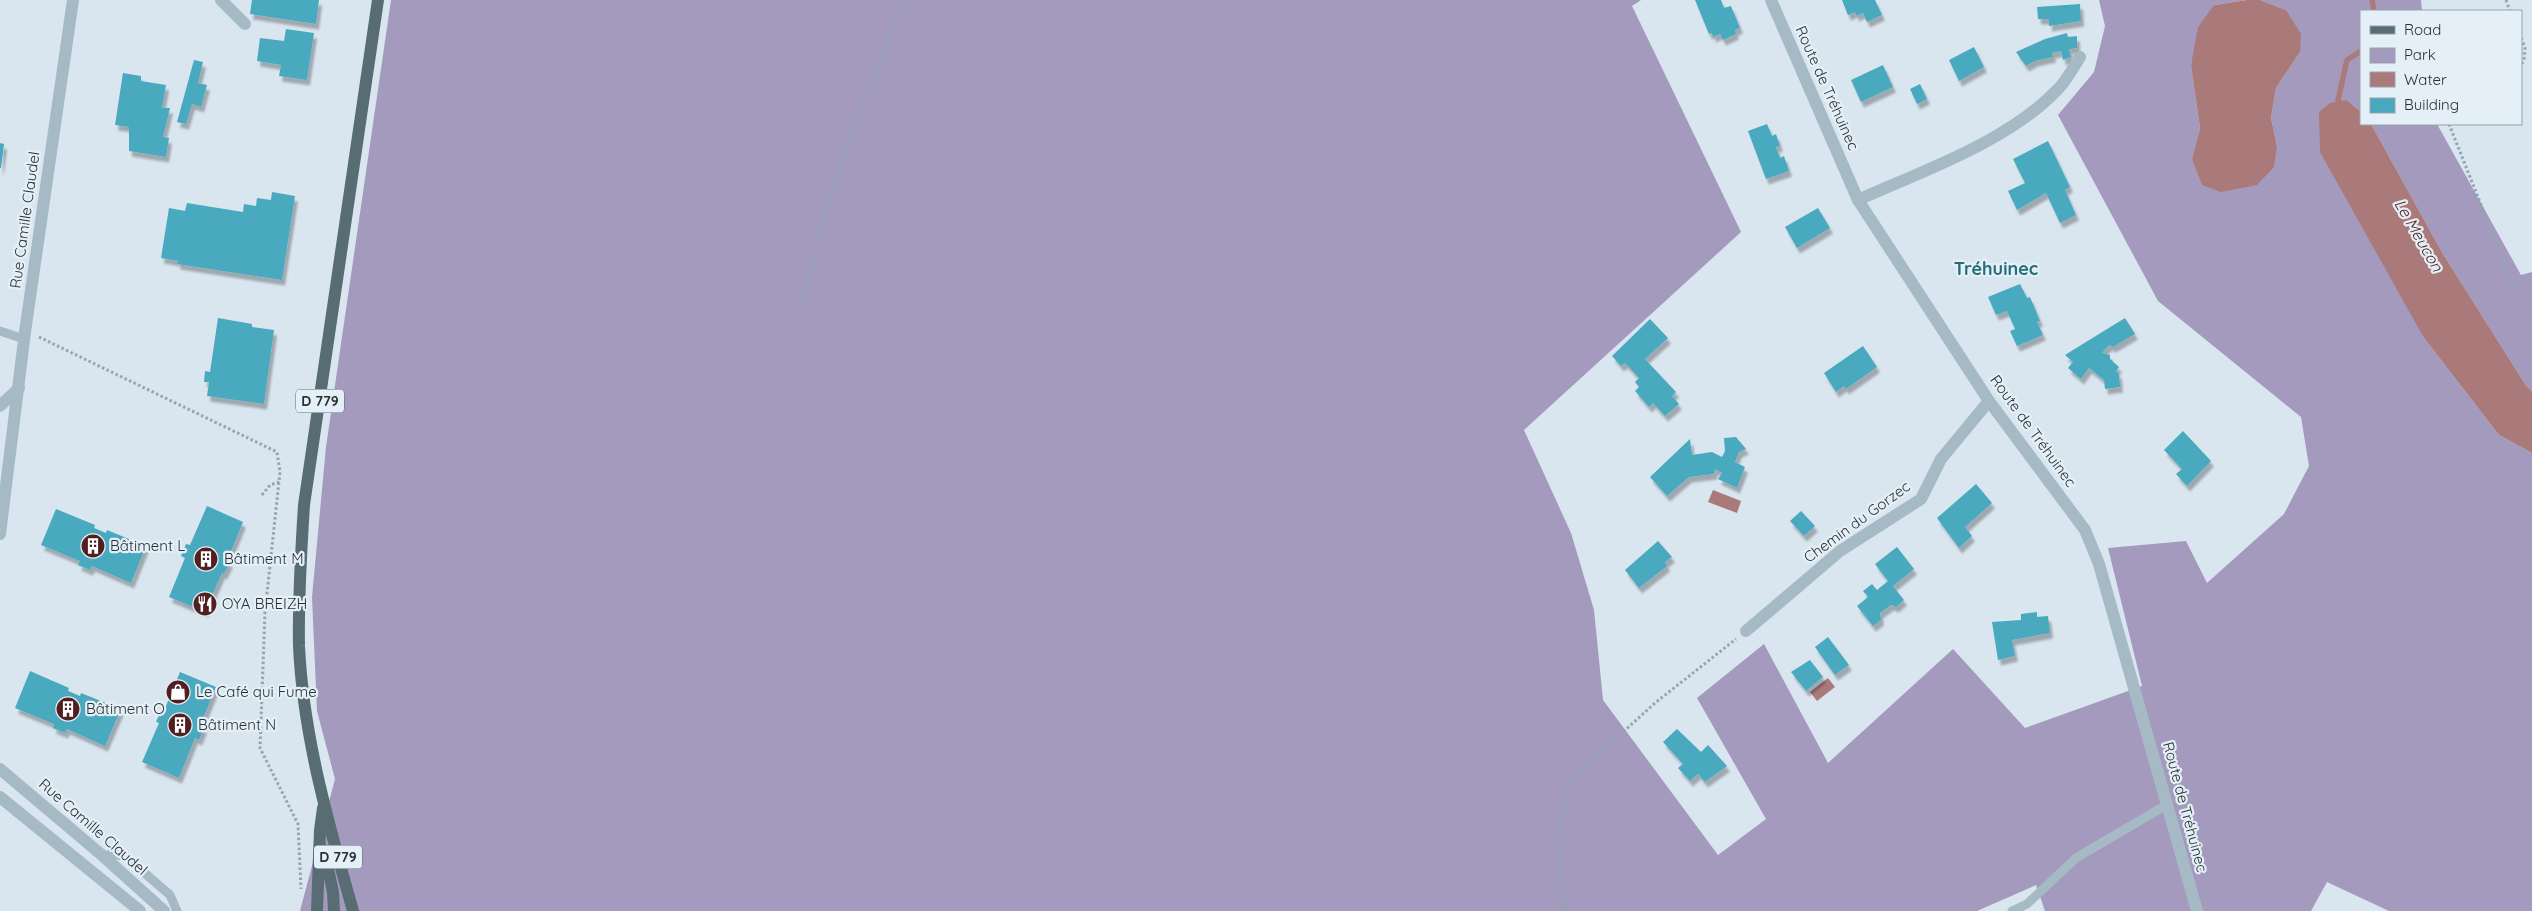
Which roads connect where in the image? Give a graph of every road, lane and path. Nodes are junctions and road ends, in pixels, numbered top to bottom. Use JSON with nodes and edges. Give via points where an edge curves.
{"nodes":[{"id":1,"x":73,"y":0,"type":"edge"},
{"id":2,"x":221,"y":0,"type":"edge"},
{"id":3,"x":378,"y":0,"type":"edge"},
{"id":4,"x":905,"y":0,"type":"edge"},
{"id":5,"x":1770,"y":0,"type":"edge"},
{"id":6,"x":245,"y":24,"type":"dead end"},
{"id":7,"x":2522,"y":42,"type":"edge"},
{"id":8,"x":2080,"y":56,"type":"dead end"},
{"id":9,"x":2522,"y":63,"type":"edge"},
{"id":10,"x":2449,"y":125,"type":"edge"},
{"id":11,"x":1858,"y":200,"type":"junction"},
{"id":12,"x":2532,"y":299,"type":"edge"},
{"id":13,"x":798,"y":312,"type":"dead end"},
{"id":14,"x":0,"y":331,"type":"edge"},
{"id":15,"x":24,"y":335,"type":"junction"},
{"id":16,"x":19,"y":388,"type":"junction"},
{"id":17,"x":1989,"y":401,"type":"junction"},
{"id":18,"x":0,"y":406,"type":"edge"},
{"id":19,"x":279,"y":482,"type":"junction"},
{"id":20,"x":262,"y":495,"type":"dead end"},
{"id":21,"x":0,"y":534,"type":"edge"},
{"id":22,"x":1746,"y":631,"type":"joint"},
{"id":23,"x":0,"y":769,"type":"edge"},
{"id":24,"x":0,"y":797,"type":"edge"},
{"id":25,"x":324,"y":803,"type":"junction"},
{"id":26,"x":2168,"y":804,"type":"junction"},
{"id":27,"x":320,"y":830,"type":"junction"},
{"id":28,"x":103,"y":856,"type":"junction"},
{"id":29,"x":301,"y":892,"type":"dead end"},
{"id":30,"x":140,"y":911,"type":"edge"},
{"id":31,"x":164,"y":911,"type":"edge"},
{"id":32,"x":177,"y":911,"type":"edge"},
{"id":33,"x":317,"y":911,"type":"edge"},
{"id":34,"x":334,"y":911,"type":"edge"},
{"id":35,"x":352,"y":911,"type":"edge"},
{"id":36,"x":1565,"y":911,"type":"edge"},
{"id":37,"x":2012,"y":911,"type":"edge"},
{"id":38,"x":2197,"y":911,"type":"edge"}],
"edges":[{"from":1,"to":15,"type":"street","name":"Rue Camille Claudel"},
{"from":2,"to":6,"type":"street"},
{"from":3,"to":25,"type":"main road","number":"D 779","via":[[304,505],[299,647],[309,730]]},
{"from":4,"to":13,"type":"path","via":[[838,169]]},
{"from":5,"to":11,"type":"street","name":"Route de Tréhuinec"},
{"from":7,"to":9,"type":"path","via":[[2525,55]]},
{"from":8,"to":11,"type":"street","via":[[2058,90],[2022,121],[1951,158]]},
{"from":10,"to":12,"type":"path","via":[[2512,283]]},
{"from":11,"to":17,"type":"street","name":"Route de Tréhuinec"},
{"from":14,"to":15,"type":"lane"},
{"from":15,"to":16,"type":"street","name":"Rue Camille Claudel"},
{"from":15,"to":19,"type":"path","via":[[50,340],[277,452]]},
{"from":16,"to":18,"type":"street"},
{"from":16,"to":21,"type":"street","name":"Rue Camille Claudel"},
{"from":17,"to":22,"type":"street","name":"Chemin du Gorzec","via":[[1941,459],[1921,499],[1840,551]]},
{"from":17,"to":26,"type":"street","name":"Route de Tréhuinec","via":[[2084,530],[2099,564]]},
{"from":19,"to":20,"type":"path","via":[[270,485]]},
{"from":19,"to":29,"type":"path","via":[[265,612],[260,748],[298,824]]},
{"from":22,"to":36,"type":"path","via":[[1655,703],[1569,781],[1556,843]]},
{"from":23,"to":28,"type":"street","name":"Rue Camille Claudel"},
{"from":24,"to":30,"type":"street"},
{"from":25,"to":27,"type":"main road","number":"D 779"},
{"from":25,"to":35,"type":"main road","number":"D 779"},
{"from":26,"to":37,"type":"lane","via":[[2076,858],[2027,904]]},
{"from":26,"to":38,"type":"street","name":"Route de Tréhuinec"},
{"from":27,"to":33,"type":"main road","number":"D 779"},
{"from":27,"to":34,"type":"main road","number":"D 779"},
{"from":28,"to":31,"type":"street","name":"Rue Camille Claudel"},
{"from":28,"to":32,"type":"lane","via":[[126,857],[170,895]]}]}
